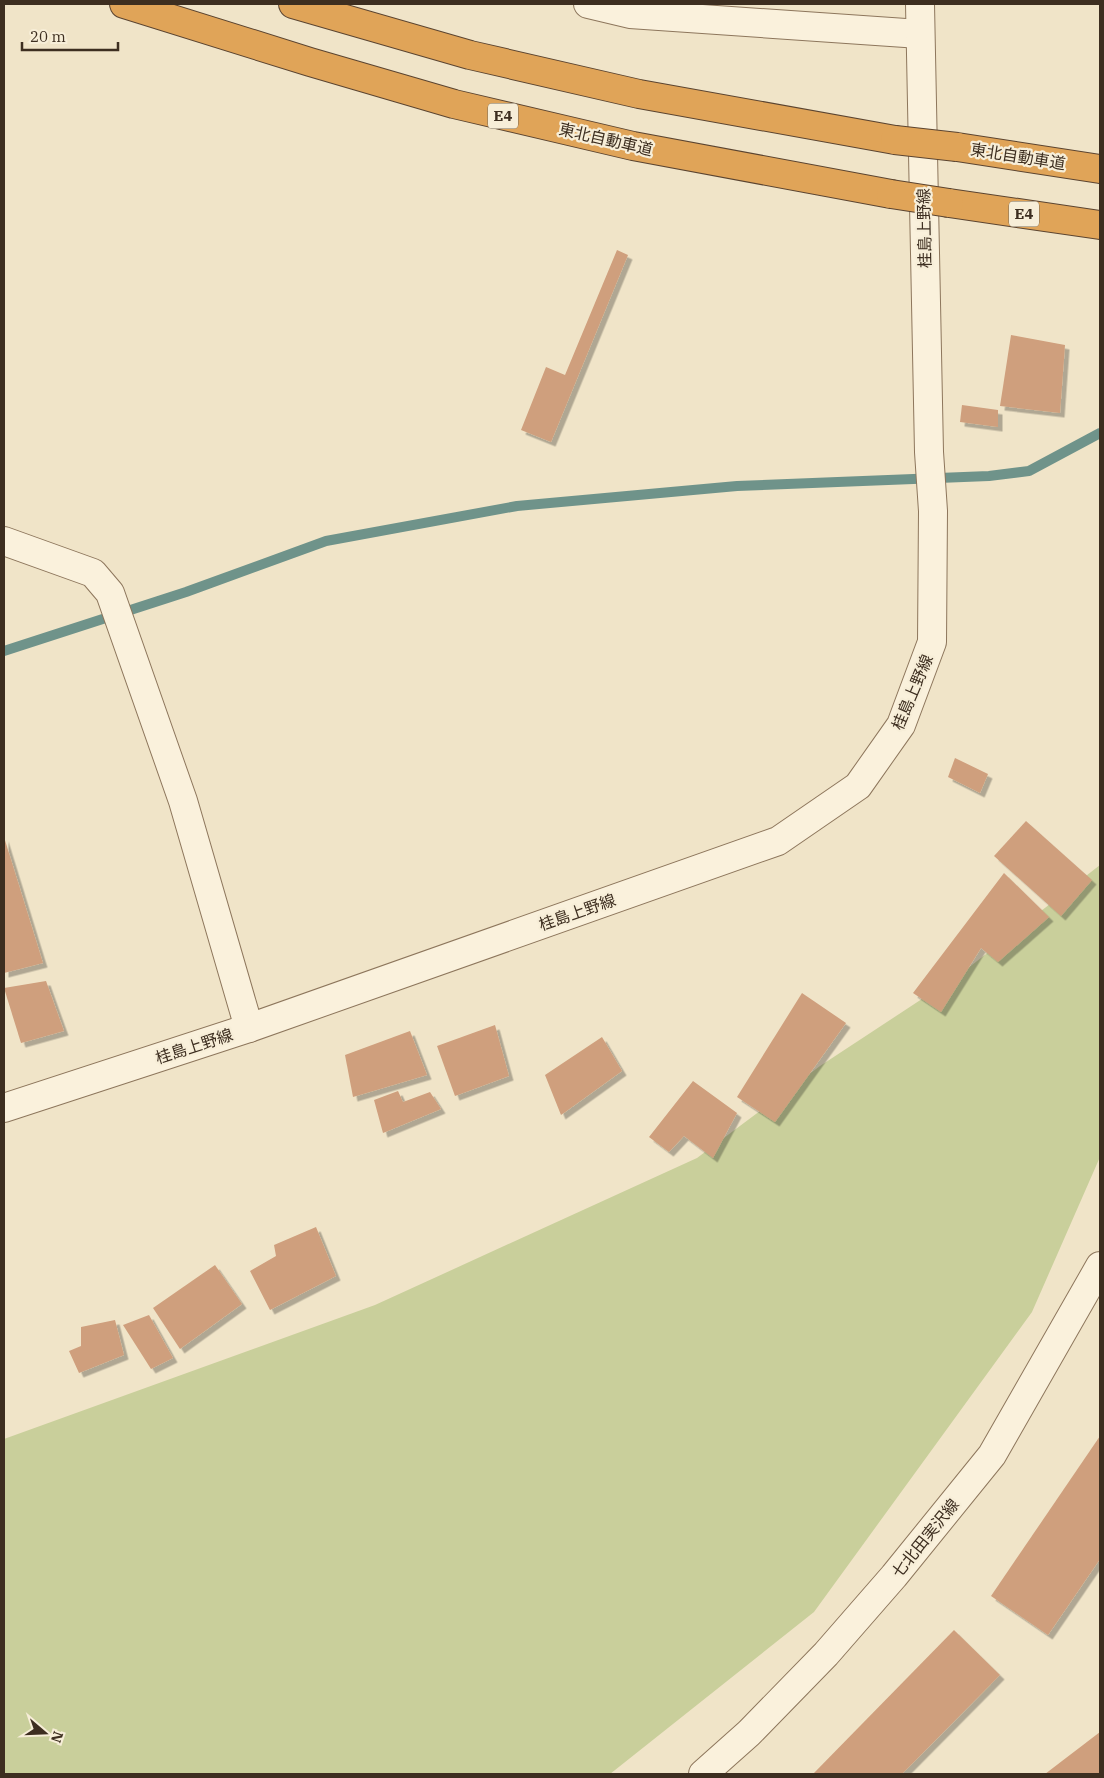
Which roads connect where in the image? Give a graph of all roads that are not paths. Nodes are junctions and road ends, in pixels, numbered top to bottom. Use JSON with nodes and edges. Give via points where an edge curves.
{"nodes":[{"id":1,"x":124,"y":4,"type":"edge"},
{"id":2,"x":292,"y":4,"type":"edge"},
{"id":3,"x":588,"y":4,"type":"edge"},
{"id":4,"x":920,"y":4,"type":"edge"},
{"id":5,"x":920,"y":34,"type":"junction"},
{"id":6,"x":1100,"y":169,"type":"edge"},
{"id":7,"x":1100,"y":225,"type":"edge"},
{"id":8,"x":4,"y":541,"type":"edge"},
{"id":9,"x":249,"y":1028,"type":"junction"},
{"id":10,"x":4,"y":1108,"type":"edge"},
{"id":11,"x":1100,"y":1266,"type":"edge"},
{"id":12,"x":703,"y":1774,"type":"edge"}],
"edges":[{"from":1,"to":7,"type":"highway","name":"東北自動車道","number":"E4","bridge":true,"via":[[454,104],[633,146],[891,194]]},
{"from":2,"to":6,"type":"highway","name":"東北自動車道","bridge":true,"via":[[470,55],[639,94],[895,140]]},
{"from":3,"to":5,"type":"street","via":[[630,14]]},
{"from":4,"to":5,"type":"street","name":"桂島上野線"},
{"from":5,"to":9,"type":"street","name":"桂島上野線","via":[[933,511],[932,642],[900,725],[858,786],[778,841]]},
{"from":8,"to":9,"type":"street","via":[[93,573],[110,593],[183,801]]},
{"from":9,"to":10,"type":"street","name":"桂島上野線"},
{"from":11,"to":12,"type":"street","name":"七北田実沢線","via":[[992,1455],[826,1654]]}]}
